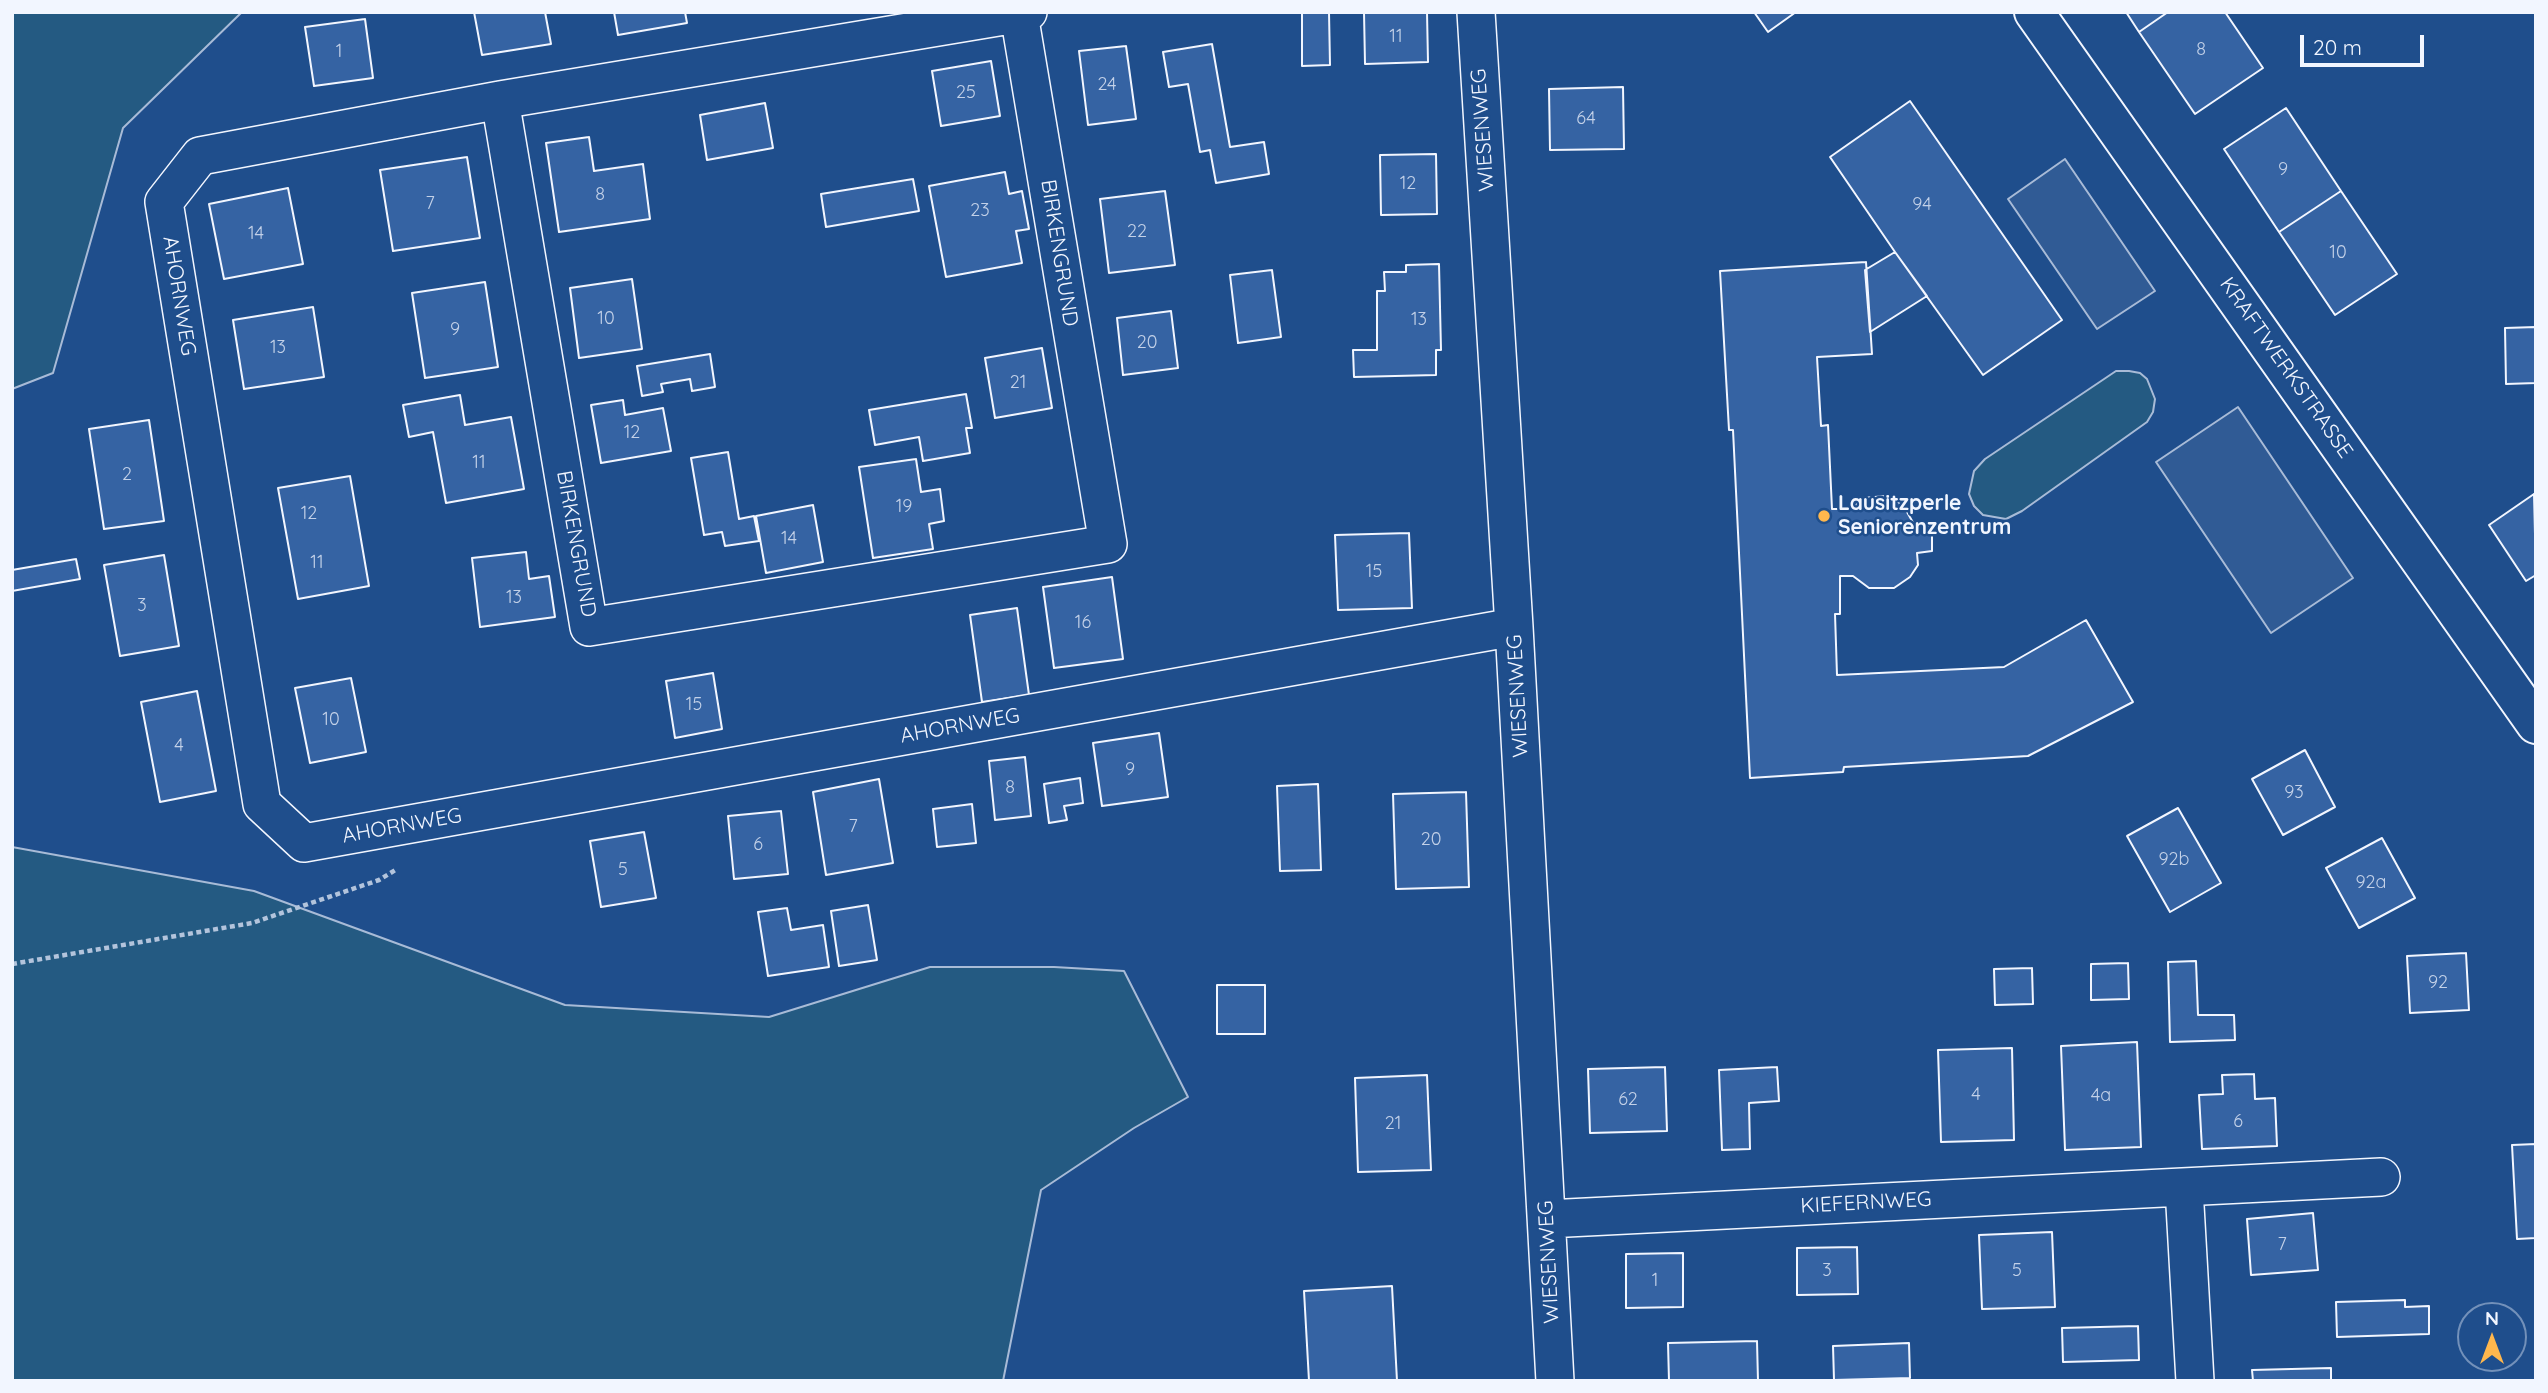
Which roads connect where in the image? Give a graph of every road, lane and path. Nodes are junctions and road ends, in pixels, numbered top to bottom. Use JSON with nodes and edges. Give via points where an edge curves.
{"nodes":[{"id":1,"x":1476,"y":12,"type":"edge"},
{"id":2,"x":2034,"y":12,"type":"edge"},
{"id":3,"x":1024,"y":13,"type":"edge"},
{"id":4,"x":500,"y":100,"type":"junction"},
{"id":5,"x":1514,"y":627,"type":"junction"},
{"id":6,"x":2536,"y":724,"type":"edge"},
{"id":7,"x":403,"y":865,"type":"dead end"},
{"id":8,"x":12,"y":964,"type":"edge"},
{"id":9,"x":2381,"y":1177,"type":"dead end"},
{"id":10,"x":2184,"y":1188,"type":"junction"},
{"id":11,"x":1547,"y":1219,"type":"junction"},
{"id":12,"x":1555,"y":1381,"type":"edge"},
{"id":13,"x":2195,"y":1381,"type":"edge"}],
"edges":[{"from":1,"to":5,"type":"street","name":"WIESENWEG"},
{"from":2,"to":6,"type":"main road","name":"KRAFTWERKSTRASSE"},
{"from":3,"to":4,"type":"street","name":"BIRKENGRUND"},
{"from":3,"to":4,"type":"street","name":"BIRKENGRUND","via":[[1108,544],[589,627]]},
{"from":4,"to":5,"type":"street","name":"AHORNWEG","via":[[200,156],[164,202],[261,804],[304,844]]},
{"from":5,"to":11,"type":"street","name":"WIESENWEG"},
{"from":7,"to":8,"type":"path","via":[[379,880],[252,923]]},
{"from":9,"to":10,"type":"street","name":"KIEFERNWEG"},
{"from":10,"to":11,"type":"street","name":"KIEFERNWEG"},
{"from":10,"to":13,"type":"street"},
{"from":11,"to":12,"type":"street","name":"WIESENWEG"}]}
